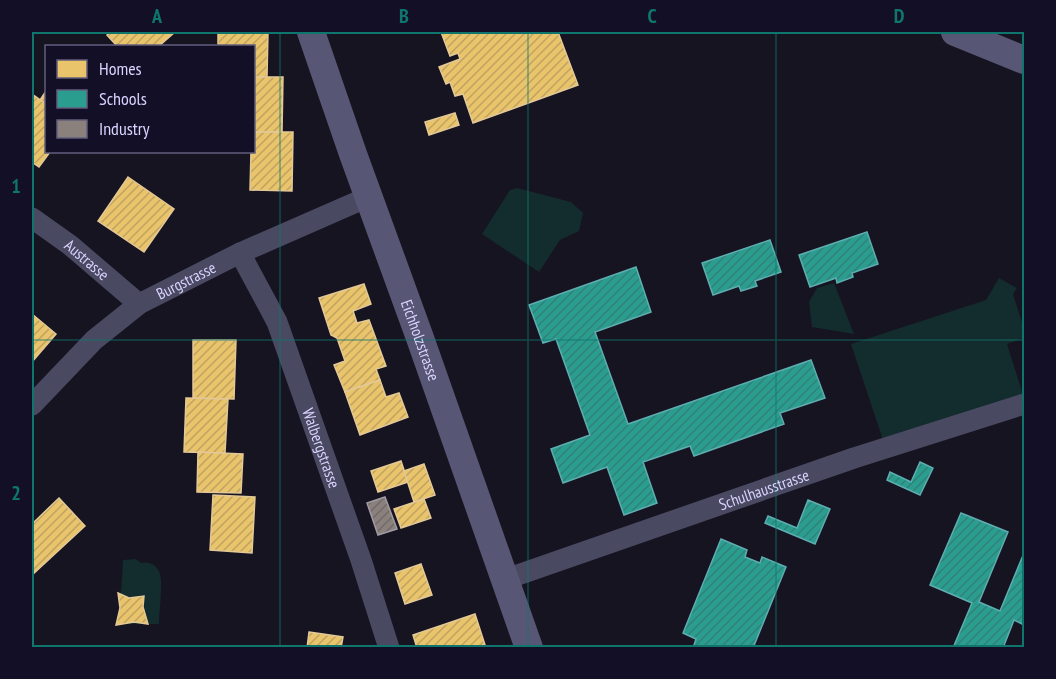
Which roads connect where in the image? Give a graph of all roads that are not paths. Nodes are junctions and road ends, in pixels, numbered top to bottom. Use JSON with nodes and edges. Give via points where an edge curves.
{"nodes":[{"id":1,"x":311,"y":32,"type":"edge"},
{"id":2,"x":955,"y":32,"type":"edge"},
{"id":3,"x":1024,"y":60,"type":"edge"},
{"id":4,"x":368,"y":197,"type":"junction"},
{"id":5,"x":32,"y":218,"type":"edge"},
{"id":6,"x":240,"y":253,"type":"junction"},
{"id":7,"x":139,"y":304,"type":"junction"},
{"id":8,"x":1024,"y":404,"type":"edge"},
{"id":9,"x":32,"y":405,"type":"edge"},
{"id":10,"x":506,"y":579,"type":"junction"},
{"id":11,"x":389,"y":648,"type":"edge"},
{"id":12,"x":529,"y":648,"type":"edge"}],
"edges":[{"from":1,"to":4,"type":"street","name":"Eichholzstrasse"},
{"from":2,"to":3,"type":"street"},
{"from":4,"to":6,"type":"street","name":"Burgstrasse"},
{"from":4,"to":10,"type":"street","name":"Eichholzstrasse"},
{"from":5,"to":7,"type":"street","name":"Austrasse"},
{"from":6,"to":7,"type":"street","name":"Burgstrasse"},
{"from":6,"to":11,"type":"street","name":"Walbergstrasse","via":[[277,322]]},
{"from":7,"to":9,"type":"street","name":"Burgstrasse","via":[[94,340]]},
{"from":8,"to":10,"type":"street","name":"Schulhausstrasse"},
{"from":10,"to":12,"type":"street","name":"Eichholzstrasse"}]}
